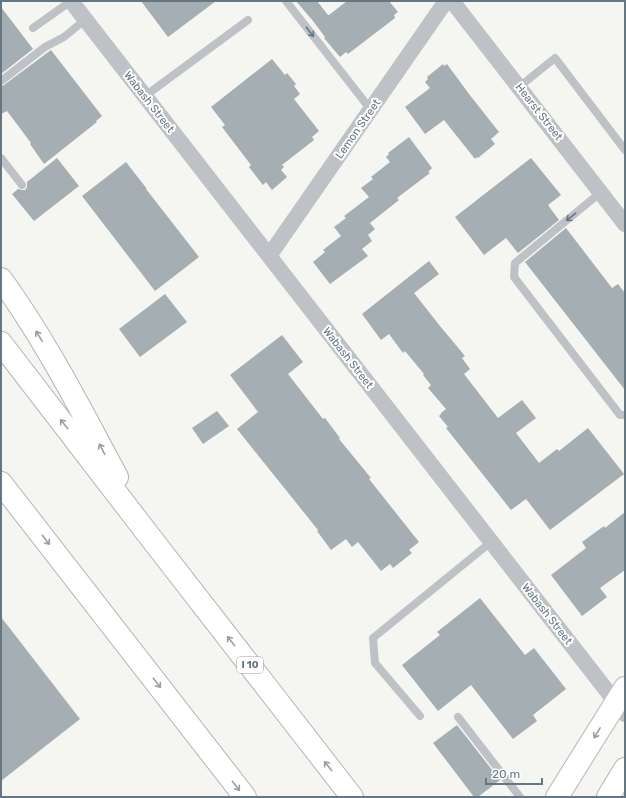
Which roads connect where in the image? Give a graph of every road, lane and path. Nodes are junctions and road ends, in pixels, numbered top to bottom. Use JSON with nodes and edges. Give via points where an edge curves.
{"nodes":[{"id":1,"x":71,"y":1,"type":"edge"},
{"id":2,"x":286,"y":1,"type":"edge"},
{"id":3,"x":446,"y":1,"type":"edge"},
{"id":4,"x":452,"y":1,"type":"edge"},
{"id":5,"x":86,"y":19,"type":"junction"},
{"id":6,"x":248,"y":20,"type":"dead end"},
{"id":7,"x":33,"y":28,"type":"dead end"},
{"id":8,"x":1,"y":81,"type":"edge"},
{"id":9,"x":519,"y":87,"type":"junction"},
{"id":10,"x":145,"y":96,"type":"junction"},
{"id":11,"x":371,"y":110,"type":"junction"},
{"id":12,"x":625,"y":150,"type":"edge"},
{"id":13,"x":1,"y":158,"type":"edge"},
{"id":14,"x":22,"y":185,"type":"dead end"},
{"id":15,"x":601,"y":192,"type":"junction"},
{"id":16,"x":625,"y":224,"type":"edge"},
{"id":17,"x":269,"y":256,"type":"junction"},
{"id":18,"x":1,"y":279,"type":"edge"},
{"id":19,"x":1,"y":343,"type":"edge"},
{"id":20,"x":625,"y":415,"type":"edge"},
{"id":21,"x":1,"y":483,"type":"edge"},
{"id":22,"x":1,"y":490,"type":"edge"},
{"id":23,"x":22,"y":509,"type":"junction"},
{"id":24,"x":147,"y":533,"type":"junction"},
{"id":25,"x":491,"y":542,"type":"junction"},
{"id":26,"x":622,"y":702,"type":"edge"},
{"id":27,"x":420,"y":716,"type":"dead end"},
{"id":28,"x":458,"y":717,"type":"dead end"},
{"id":29,"x":625,"y":769,"type":"edge"},
{"id":30,"x":245,"y":797,"type":"edge"},
{"id":31,"x":352,"y":797,"type":"edge"},
{"id":32,"x":520,"y":797,"type":"edge"},
{"id":33,"x":557,"y":797,"type":"edge"},
{"id":34,"x":608,"y":797,"type":"edge"}],
"edges":[{"from":1,"to":5,"type":"street","name":"Wabash Street"},
{"from":1,"to":7,"type":"lane"},
{"from":2,"to":11,"type":"lane","one_way":true},
{"from":3,"to":11,"type":"street","name":"Lemon Street"},
{"from":4,"to":9,"type":"street","name":"Hearst Street"},
{"from":5,"to":8,"type":"lane","via":[[64,37],[45,46]]},
{"from":5,"to":10,"type":"street","name":"Wabash Street"},
{"from":6,"to":10,"type":"lane"},
{"from":9,"to":12,"type":"lane","via":[[555,58]]},
{"from":9,"to":15,"type":"street","name":"Hearst Street"},
{"from":10,"to":17,"type":"street","name":"Wabash Street"},
{"from":11,"to":17,"type":"street","name":"Lemon Street"},
{"from":13,"to":14,"type":"lane"},
{"from":15,"to":16,"type":"street","name":"Hearst Street"},
{"from":15,"to":20,"type":"lane","one_way":true,"via":[[515,263],[514,277],[620,415]]},
{"from":17,"to":25,"type":"street","name":"Wabash Street"},
{"from":24,"to":18,"type":"main road","one_way":true,"via":[[45,346]]},
{"from":24,"to":19,"type":"main road","number":"I 10","one_way":true},
{"from":21,"to":23,"type":"main road"},
{"from":22,"to":23,"type":"main road"},
{"from":23,"to":30,"type":"main road","one_way":true},
{"from":31,"to":24,"type":"main road","number":"I 10","one_way":true},
{"from":25,"to":26,"type":"street","name":"Wabash Street"},
{"from":25,"to":27,"type":"lane","via":[[373,638],[375,663]]},
{"from":26,"to":33,"type":"main road","one_way":true},
{"from":28,"to":32,"type":"lane"},
{"from":29,"to":34,"type":"main road"}]}
